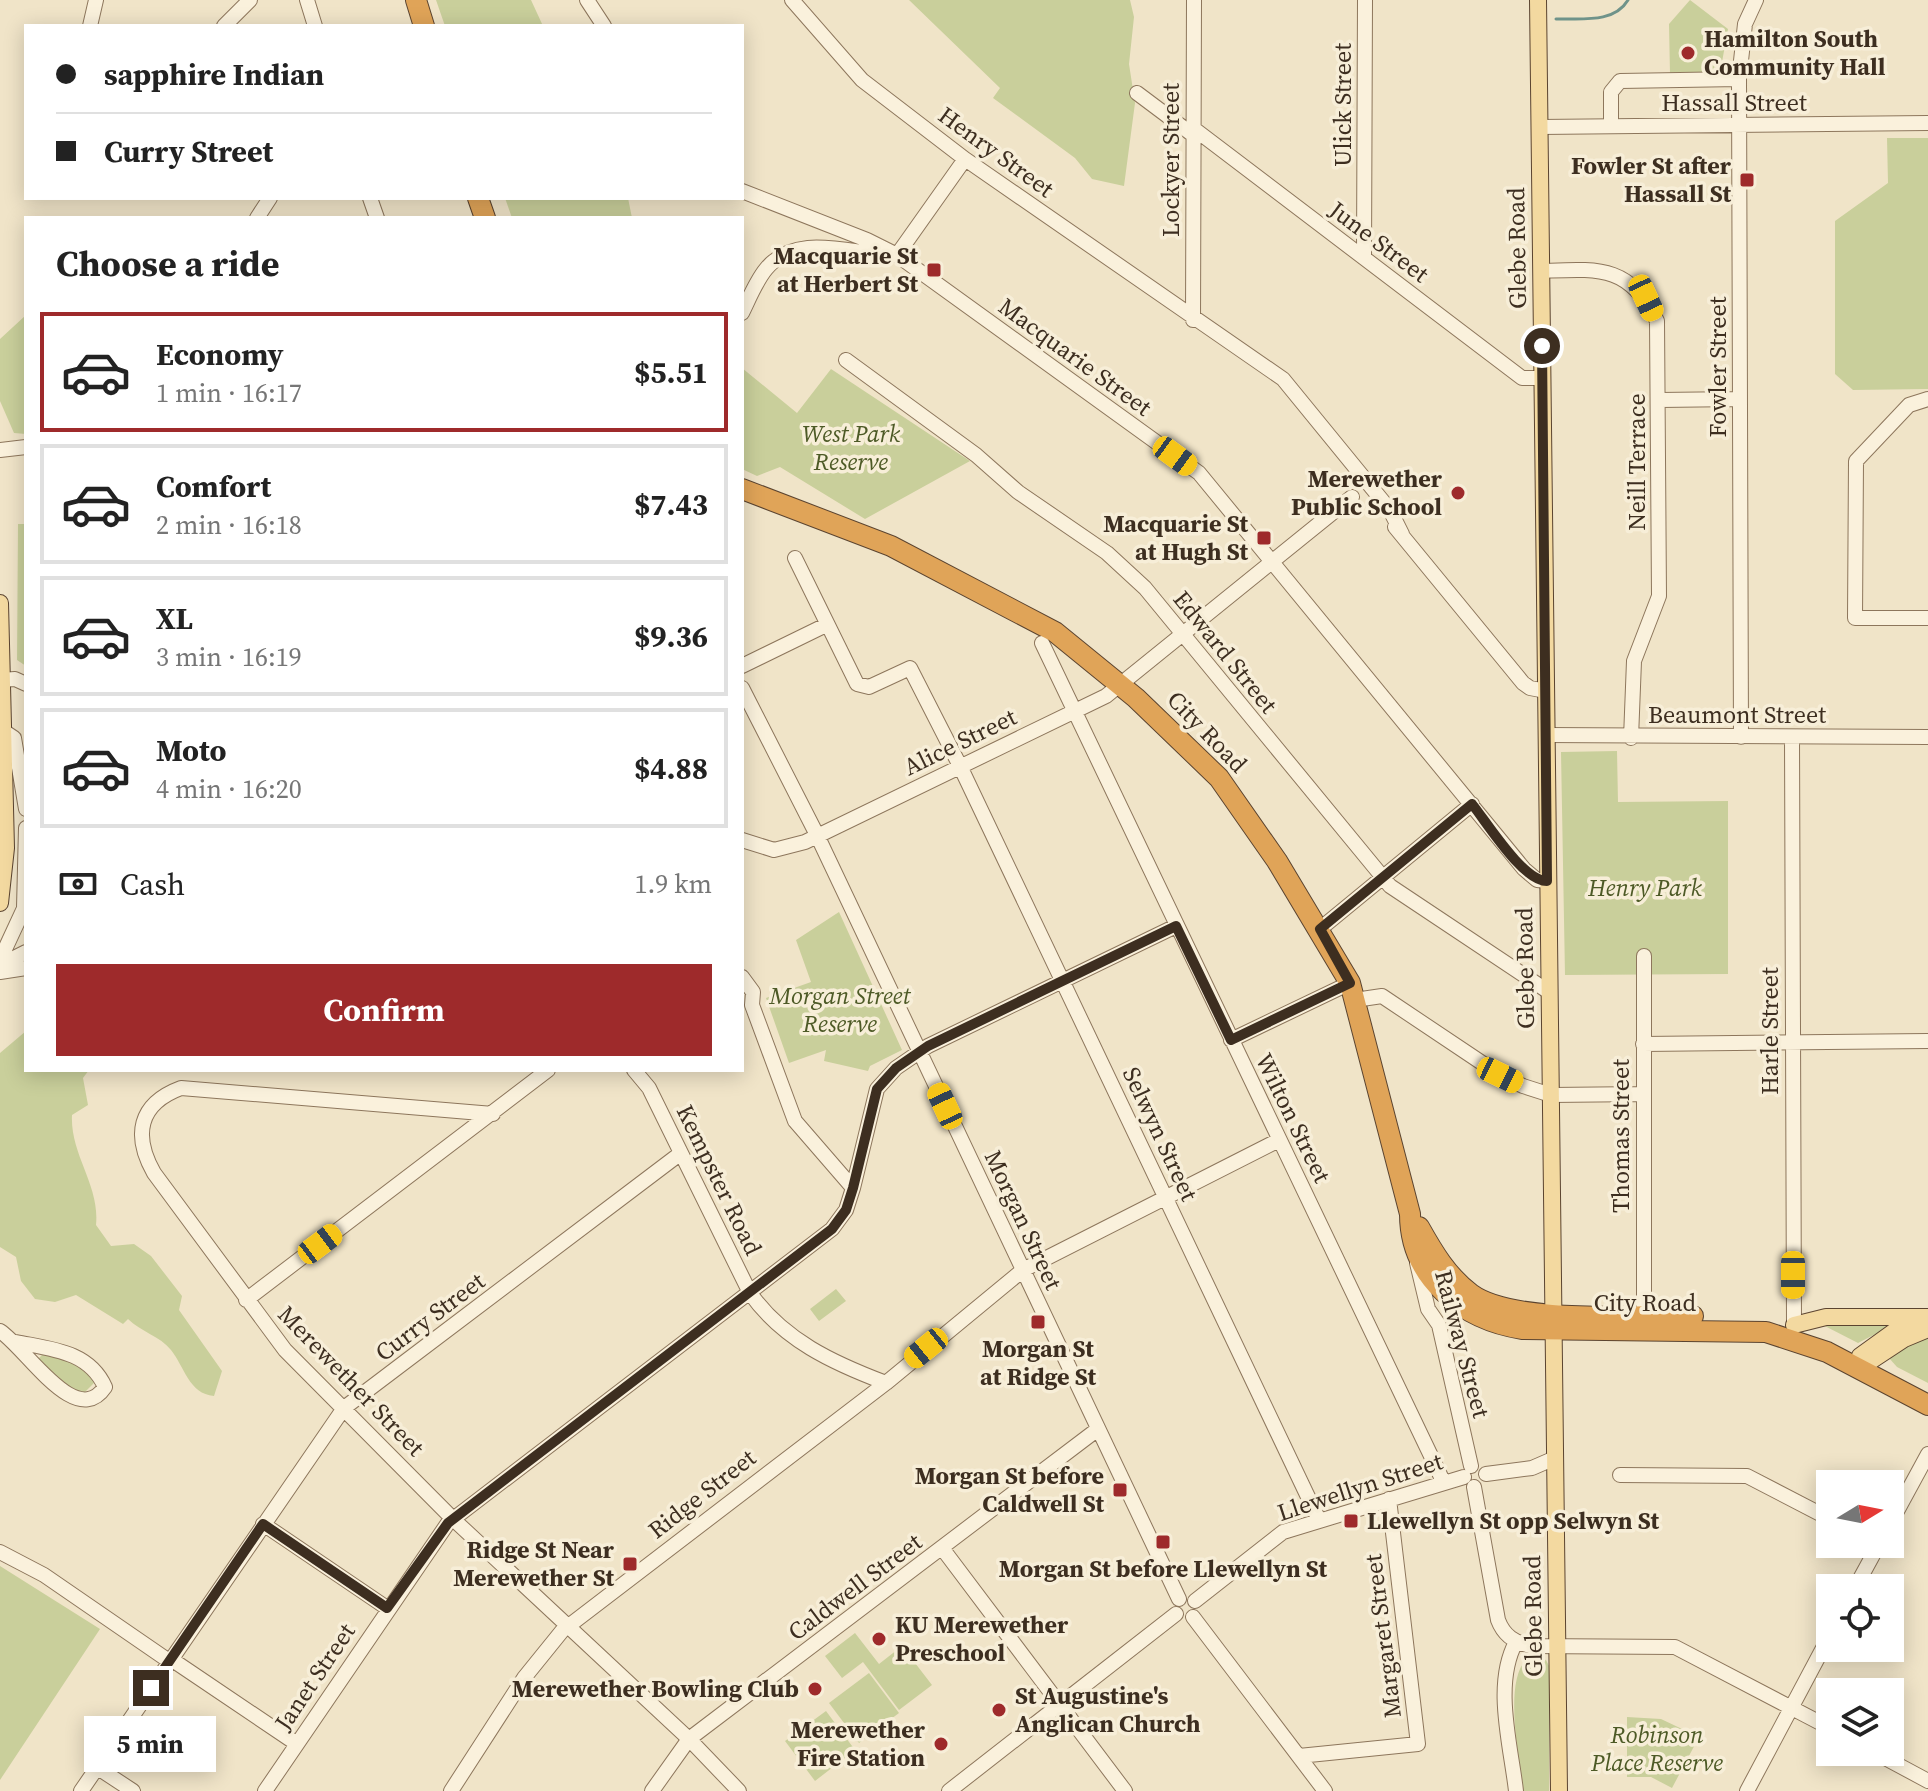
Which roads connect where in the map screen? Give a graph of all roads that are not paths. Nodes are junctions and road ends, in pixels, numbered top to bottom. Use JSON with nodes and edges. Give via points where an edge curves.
{"nodes":[{"id":1,"x":96,"y":0,"type":"edge"},
{"id":2,"x":250,"y":0,"type":"edge"},
{"id":3,"x":307,"y":0,"type":"edge"},
{"id":4,"x":416,"y":0,"type":"edge"},
{"id":5,"x":587,"y":0,"type":"edge"},
{"id":6,"x":792,"y":0,"type":"edge"},
{"id":7,"x":1194,"y":0,"type":"edge"},
{"id":8,"x":1365,"y":0,"type":"edge"},
{"id":9,"x":1538,"y":0,"type":"edge"},
{"id":10,"x":1756,"y":0,"type":"edge"},
{"id":11,"x":90,"y":24,"type":"edge"},
{"id":12,"x":226,"y":24,"type":"edge"},
{"id":13,"x":314,"y":24,"type":"edge"},
{"id":14,"x":423,"y":24,"type":"edge"},
{"id":15,"x":603,"y":24,"type":"edge"},
{"id":16,"x":1739,"y":79,"type":"junction"},
{"id":17,"x":1137,"y":93,"type":"dead end"},
{"id":18,"x":1928,"y":123,"type":"edge"},
{"id":19,"x":1611,"y":126,"type":"junction"},
{"id":20,"x":1740,"y":126,"type":"junction"},
{"id":21,"x":1540,"y":127,"type":"junction"},
{"id":22,"x":1193,"y":131,"type":"junction"},
{"id":23,"x":965,"y":159,"type":"junction"},
{"id":24,"x":744,"y":192,"type":"edge"},
{"id":25,"x":897,"y":255,"type":"junction"},
{"id":26,"x":1364,"y":258,"type":"junction"},
{"id":27,"x":1541,"y":271,"type":"junction"},
{"id":28,"x":744,"y":309,"type":"edge"},
{"id":29,"x":1193,"y":320,"type":"junction"},
{"id":30,"x":846,"y":360,"type":"dead end"},
{"id":31,"x":1543,"y":378,"type":"junction"},
{"id":32,"x":1739,"y":399,"type":"junction"},
{"id":33,"x":1928,"y":399,"type":"edge"},
{"id":34,"x":1660,"y":400,"type":"junction"},
{"id":35,"x":24,"y":447,"type":"edge"},
{"id":36,"x":0,"y":450,"type":"edge"},
{"id":37,"x":744,"y":490,"type":"edge"},
{"id":38,"x":1352,"y":497,"type":"dead end"},
{"id":39,"x":795,"y":558,"type":"dead end"},
{"id":40,"x":1272,"y":560,"type":"junction"},
{"id":41,"x":0,"y":603,"type":"edge"},
{"id":42,"x":1928,"y":618,"type":"edge"},
{"id":43,"x":826,"y":625,"type":"junction"},
{"id":44,"x":1181,"y":634,"type":"junction"},
{"id":45,"x":1042,"y":643,"type":"dead end"},
{"id":46,"x":744,"y":665,"type":"edge"},
{"id":47,"x":1,"y":680,"type":"edge"},
{"id":48,"x":24,"y":683,"type":"edge"},
{"id":49,"x":1121,"y":686,"type":"junction"},
{"id":50,"x":1546,"y":691,"type":"junction"},
{"id":51,"x":744,"y":692,"type":"edge"},
{"id":52,"x":1075,"y":712,"type":"junction"},
{"id":53,"x":2,"y":730,"type":"junction"},
{"id":54,"x":1546,"y":735,"type":"junction"},
{"id":55,"x":1741,"y":737,"type":"junction"},
{"id":56,"x":1792,"y":737,"type":"junction"},
{"id":57,"x":1928,"y":737,"type":"edge"},
{"id":58,"x":1631,"y":738,"type":"junction"},
{"id":59,"x":960,"y":766,"type":"junction"},
{"id":60,"x":24,"y":797,"type":"edge"},
{"id":61,"x":1472,"y":804,"type":"junction"},
{"id":62,"x":817,"y":835,"type":"junction"},
{"id":63,"x":744,"y":841,"type":"edge"},
{"id":64,"x":1383,"y":877,"type":"junction"},
{"id":65,"x":1547,"y":881,"type":"junction"},
{"id":66,"x":0,"y":903,"type":"edge"},
{"id":67,"x":24,"y":908,"type":"edge"},
{"id":68,"x":1176,"y":926,"type":"junction"},
{"id":69,"x":1320,"y":929,"type":"junction"},
{"id":70,"x":24,"y":953,"type":"edge"},
{"id":71,"x":1644,"y":956,"type":"dead end"},
{"id":72,"x":0,"y":962,"type":"edge"},
{"id":73,"x":24,"y":968,"type":"edge"},
{"id":74,"x":0,"y":972,"type":"edge"},
{"id":75,"x":744,"y":980,"type":"edge"},
{"id":76,"x":1063,"y":981,"type":"junction"},
{"id":77,"x":1353,"y":991,"type":"junction"},
{"id":78,"x":1549,"y":992,"type":"junction"},
{"id":79,"x":747,"y":1000,"type":"edge"},
{"id":80,"x":1231,"y":1040,"type":"junction"},
{"id":81,"x":1928,"y":1041,"type":"edge"},
{"id":82,"x":1791,"y":1043,"type":"junction"},
{"id":83,"x":1643,"y":1044,"type":"junction"},
{"id":84,"x":919,"y":1052,"type":"junction"},
{"id":85,"x":546,"y":1072,"type":"edge"},
{"id":86,"x":636,"y":1072,"type":"edge"},
{"id":87,"x":1644,"y":1094,"type":"junction"},
{"id":88,"x":1551,"y":1095,"type":"junction"},
{"id":89,"x":493,"y":1114,"type":"junction"},
{"id":90,"x":1279,"y":1140,"type":"junction"},
{"id":91,"x":681,"y":1153,"type":"junction"},
{"id":92,"x":853,"y":1188,"type":"junction"},
{"id":93,"x":1166,"y":1198,"type":"junction"},
{"id":94,"x":1410,"y":1223,"type":"junction"},
{"id":95,"x":1023,"y":1270,"type":"junction"},
{"id":96,"x":750,"y":1293,"type":"junction"},
{"id":97,"x":246,"y":1300,"type":"junction"},
{"id":98,"x":1644,"y":1315,"type":"junction"},
{"id":99,"x":1921,"y":1317,"type":"edge"},
{"id":100,"x":1554,"y":1321,"type":"junction"},
{"id":101,"x":1794,"y":1325,"type":"junction"},
{"id":102,"x":1928,"y":1329,"type":"edge"},
{"id":103,"x":0,"y":1331,"type":"edge"},
{"id":104,"x":16,"y":1342,"type":"junction"},
{"id":105,"x":1865,"y":1362,"type":"junction"},
{"id":106,"x":886,"y":1383,"type":"junction"},
{"id":107,"x":1928,"y":1394,"type":"edge"},
{"id":108,"x":1928,"y":1405,"type":"edge"},
{"id":109,"x":344,"y":1408,"type":"junction"},
{"id":110,"x":1098,"y":1429,"type":"junction"},
{"id":111,"x":1928,"y":1454,"type":"edge"},
{"id":112,"x":1555,"y":1458,"type":"junction"},
{"id":113,"x":1620,"y":1475,"type":"dead end"},
{"id":114,"x":1470,"y":1476,"type":"junction"},
{"id":115,"x":1443,"y":1481,"type":"junction"},
{"id":116,"x":1904,"y":1498,"type":"edge"},
{"id":117,"x":1389,"y":1499,"type":"junction"},
{"id":118,"x":1816,"y":1512,"type":"edge"},
{"id":119,"x":453,"y":1519,"type":"junction"},
{"id":120,"x":1319,"y":1520,"type":"junction"},
{"id":121,"x":263,"y":1524,"type":"junction"},
{"id":122,"x":942,"y":1548,"type":"junction"},
{"id":123,"x":0,"y":1552,"type":"edge"},
{"id":124,"x":1179,"y":1599,"type":"junction"},
{"id":125,"x":1195,"y":1601,"type":"junction"},
{"id":126,"x":387,"y":1608,"type":"junction"},
{"id":127,"x":1176,"y":1614,"type":"junction"},
{"id":128,"x":1193,"y":1617,"type":"junction"},
{"id":129,"x":569,"y":1625,"type":"junction"},
{"id":130,"x":1516,"y":1642,"type":"junction"},
{"id":131,"x":1557,"y":1645,"type":"junction"},
{"id":132,"x":170,"y":1660,"type":"junction"},
{"id":133,"x":1816,"y":1661,"type":"edge"},
{"id":134,"x":1060,"y":1706,"type":"junction"},
{"id":135,"x":1791,"y":1707,"type":"junction"},
{"id":136,"x":1816,"y":1720,"type":"edge"},
{"id":137,"x":689,"y":1739,"type":"junction"},
{"id":138,"x":297,"y":1744,"type":"junction"},
{"id":139,"x":1299,"y":1756,"type":"junction"},
{"id":140,"x":1899,"y":1766,"type":"edge"},
{"id":141,"x":98,"y":1768,"type":"junction"},
{"id":142,"x":1925,"y":1781,"type":"edge"},
{"id":143,"x":452,"y":1790,"type":"edge"},
{"id":144,"x":953,"y":1790,"type":"edge"},
{"id":145,"x":81,"y":1791,"type":"edge"},
{"id":146,"x":133,"y":1791,"type":"edge"},
{"id":147,"x":265,"y":1791,"type":"edge"},
{"id":148,"x":652,"y":1791,"type":"edge"},
{"id":149,"x":739,"y":1791,"type":"edge"},
{"id":150,"x":1125,"y":1791,"type":"edge"},
{"id":151,"x":1325,"y":1791,"type":"edge"},
{"id":152,"x":1516,"y":1791,"type":"edge"},
{"id":153,"x":1559,"y":1791,"type":"edge"},
{"id":154,"x":1747,"y":1791,"type":"edge"}],
"edges":[{"from":1,"to":11,"type":"street"},
{"from":2,"to":12,"type":"street"},
{"from":3,"to":13,"type":"street"},
{"from":4,"to":14,"type":"highway"},
{"from":5,"to":15,"type":"street"},
{"from":6,"to":23,"type":"street","name":"Henry Street","via":[[862,80]]},
{"from":7,"to":22,"type":"street","name":"Lockyer Street"},
{"from":8,"to":26,"type":"street","name":"Ulick Street"},
{"from":9,"to":21,"type":"main road","name":"Glebe Road"},
{"from":10,"to":16,"type":"street","name":"Fowler Street","via":[[1745,24]]},
{"from":16,"to":19,"type":"street","via":[[1620,81],[1611,92]]},
{"from":16,"to":20,"type":"street","name":"Fowler Street"},
{"from":17,"to":22,"type":"street","name":"June Street"},
{"from":18,"to":20,"type":"street","name":"Hassall Street"},
{"from":19,"to":20,"type":"street","name":"Hassall Street"},
{"from":19,"to":21,"type":"street","name":"Hassall Street"},
{"from":20,"to":32,"type":"street","name":"Fowler Street"},
{"from":21,"to":27,"type":"main road","name":"Glebe Road"},
{"from":22,"to":26,"type":"street","name":"June Street"},
{"from":22,"to":29,"type":"street","name":"Lockyer Street"},
{"from":23,"to":25,"type":"street"},
{"from":23,"to":29,"type":"street","name":"Henry Street"},
{"from":24,"to":25,"type":"street","name":"Macquarie Street"},
{"from":25,"to":28,"type":"street","via":[[794,250],[765,269]]},
{"from":25,"to":40,"type":"street","name":"Macquarie Street","via":[[1199,473]]},
{"from":26,"to":31,"type":"street","name":"June Street","via":[[1522,378]]},
{"from":27,"to":31,"type":"main road","name":"Glebe Road"},
{"from":27,"to":34,"type":"street","name":"Neill Terrace","via":[[1614,273],[1646,298],[1660,340]]},
{"from":29,"to":50,"type":"street","name":"Henry Street","via":[[1277,386],[1523,683]]},
{"from":30,"to":44,"type":"street","name":"Edward Street","via":[[1107,553],[1145,588]]},
{"from":31,"to":50,"type":"main road","name":"Glebe Road"},
{"from":32,"to":34,"type":"street"},
{"from":32,"to":55,"type":"street","name":"Fowler Street"},
{"from":33,"to":42,"type":"street","via":[[1909,405],[1856,461],[1855,618]]},
{"from":34,"to":58,"type":"street","name":"Neill Terrace","via":[[1659,596],[1634,661]]},
{"from":35,"to":36,"type":"street"},
{"from":37,"to":49,"type":"highway","name":"City Road","via":[[921,560],[1055,632]]},
{"from":38,"to":40,"type":"street","name":"Alice Street"},
{"from":39,"to":43,"type":"street"},
{"from":40,"to":44,"type":"street","name":"Alice Street"},
{"from":40,"to":61,"type":"street","name":"Macquarie Street"},
{"from":41,"to":47,"type":"main road"},
{"from":43,"to":46,"type":"street"},
{"from":43,"to":59,"type":"street","name":"Selwyn Street","via":[[862,687],[910,668]]},
{"from":44,"to":49,"type":"street","name":"Alice Street"},
{"from":44,"to":64,"type":"street","name":"Edward Street"},
{"from":45,"to":52,"type":"street","name":"Wilton Street"},
{"from":47,"to":48,"type":"street"},
{"from":47,"to":53,"type":"main road"},
{"from":49,"to":52,"type":"street","name":"Alice Street"},
{"from":49,"to":69,"type":"highway","name":"City Road","via":[[1219,778]]},
{"from":50,"to":54,"type":"main road","name":"Glebe Road"},
{"from":51,"to":62,"type":"street","name":"Morgan Street"},
{"from":52,"to":59,"type":"street","name":"Alice Street"},
{"from":52,"to":68,"type":"street","name":"Wilton Street"},
{"from":53,"to":60,"type":"street","via":[[14,738]]},
{"from":53,"to":66,"type":"main road","via":[[6,848]]},
{"from":54,"to":58,"type":"street","name":"Beaumont Street"},
{"from":54,"to":65,"type":"main road","name":"Glebe Road"},
{"from":55,"to":56,"type":"street","name":"Beaumont Street"},
{"from":55,"to":58,"type":"street","name":"Beaumont Street"},
{"from":56,"to":57,"type":"street","name":"Beaumont Street"},
{"from":56,"to":82,"type":"street","name":"Harle Street"},
{"from":59,"to":62,"type":"street","name":"Alice Street"},
{"from":59,"to":76,"type":"street","name":"Selwyn Street"},
{"from":61,"to":64,"type":"street"},
{"from":61,"to":65,"type":"street","name":"Macquarie Street","via":[[1524,869]]},
{"from":62,"to":63,"type":"street","name":"Alice Street","via":[[774,850]]},
{"from":62,"to":84,"type":"street","name":"Morgan Street"},
{"from":64,"to":69,"type":"street"},
{"from":64,"to":78,"type":"street","name":"Edward Street"},
{"from":65,"to":78,"type":"main road","name":"Glebe Road"},
{"from":67,"to":72,"type":"street"},
{"from":68,"to":76,"type":"street","name":"Janet Street"},
{"from":68,"to":80,"type":"street","name":"Wilton Street"},
{"from":69,"to":77,"type":"highway","name":"City Road"},
{"from":70,"to":72,"type":"street"},
{"from":71,"to":83,"type":"street","name":"Thomas Street"},
{"from":73,"to":74,"type":"street"},
{"from":75,"to":79,"type":"street","via":[[753,992]]},
{"from":76,"to":84,"type":"street","name":"Janet Street"},
{"from":76,"to":93,"type":"street","name":"Selwyn Street"},
{"from":77,"to":80,"type":"street"},
{"from":77,"to":88,"type":"street","via":[[1382,996],[1500,1075]]},
{"from":77,"to":94,"type":"highway","name":"City Road"},
{"from":78,"to":88,"type":"main road","name":"Glebe Road"},
{"from":79,"to":92,"type":"street","via":[[795,1121]]},
{"from":80,"to":90,"type":"street","name":"Wilton Street"},
{"from":81,"to":82,"type":"street"},
{"from":82,"to":83,"type":"street"},
{"from":82,"to":101,"type":"street","name":"Harle Street"},
{"from":83,"to":87,"type":"street","name":"Thomas Street"},
{"from":84,"to":92,"type":"street","name":"Janet Street","via":[[877,1089]]},
{"from":84,"to":95,"type":"street","name":"Morgan Street"},
{"from":85,"to":89,"type":"street"},
{"from":86,"to":91,"type":"street","name":"Kempster Road"},
{"from":87,"to":88,"type":"street"},
{"from":87,"to":98,"type":"street","name":"Thomas Street"},
{"from":88,"to":100,"type":"main road","name":"Glebe Road"},
{"from":89,"to":97,"type":"street"},
{"from":89,"to":97,"type":"street","name":"Merewether Street","via":[[198,1087],[158,1099],[142,1129],[144,1155]]},
{"from":90,"to":93,"type":"street","name":"Ridge Street"},
{"from":90,"to":115,"type":"street","name":"Wilton Street"},
{"from":91,"to":96,"type":"street","name":"Kempster Road"},
{"from":91,"to":109,"type":"street","name":"Curry Street"},
{"from":92,"to":96,"type":"street","name":"Janet Street","via":[[832,1229]]},
{"from":93,"to":95,"type":"street","name":"Ridge Street"},
{"from":93,"to":120,"type":"street","name":"Selwyn Street"},
{"from":94,"to":100,"type":"highway","name":"City Road","via":[[1469,1293],[1510,1311]]},
{"from":94,"to":114,"type":"street","name":"Railway Street","via":[[1428,1309],[1439,1325]]},
{"from":95,"to":106,"type":"street","name":"Ridge Street"},
{"from":95,"to":110,"type":"street","name":"Morgan Street"},
{"from":96,"to":106,"type":"street","name":"Kempster Road","via":[[803,1345]]},
{"from":96,"to":119,"type":"street","name":"Janet Street"},
{"from":97,"to":109,"type":"street","name":"Merewether Street","via":[[285,1350]]},
{"from":98,"to":100,"type":"highway"},
{"from":98,"to":101,"type":"highway","via":[[1741,1317]]},
{"from":99,"to":101,"type":"main road","via":[[1826,1317]]},
{"from":99,"to":105,"type":"main road"},
{"from":100,"to":105,"type":"highway","name":"City Road","via":[[1749,1330]]},
{"from":100,"to":112,"type":"main road","name":"Glebe Road"},
{"from":101,"to":105,"type":"highway"},
{"from":102,"to":105,"type":"main road"},
{"from":103,"to":104,"type":"street"},
{"from":104,"to":104,"type":"street","via":[[74,1355],[97,1370],[105,1387],[98,1398],[76,1400]]},
{"from":105,"to":107,"type":"highway"},
{"from":105,"to":108,"type":"highway","name":"City Road"},
{"from":106,"to":129,"type":"street","name":"Ridge Street"},
{"from":109,"to":119,"type":"street","name":"Merewether Street"},
{"from":109,"to":121,"type":"street","name":"Curry Street"},
{"from":110,"to":122,"type":"street","name":"Caldwell Street"},
{"from":110,"to":124,"type":"street","name":"Morgan Street"},
{"from":111,"to":116,"type":"street"},
{"from":112,"to":114,"type":"street","via":[[1532,1468],[1486,1474],[1483,1483]]},
{"from":112,"to":131,"type":"main road","name":"Glebe Road"},
{"from":113,"to":118,"type":"street","via":[[1747,1476]]},
{"from":114,"to":115,"type":"street","name":"Llewellyn Street"},
{"from":114,"to":130,"type":"street","name":"Railway Street","via":[[1498,1620]]},
{"from":115,"to":117,"type":"street","name":"Llewellyn Street"},
{"from":117,"to":120,"type":"street","name":"Llewellyn Street"},
{"from":117,"to":139,"type":"street","name":"Margaret Street","via":[[1418,1744]]},
{"from":119,"to":126,"type":"street","name":"Janet Street"},
{"from":119,"to":129,"type":"street","name":"Merewether Street"},
{"from":120,"to":125,"type":"street","name":"Llewellyn Street","via":[[1283,1532]]},
{"from":121,"to":126,"type":"street"},
{"from":121,"to":132,"type":"street","name":"Curry Street"},
{"from":122,"to":134,"type":"street"},
{"from":122,"to":137,"type":"street","name":"Caldwell Street"},
{"from":123,"to":132,"type":"street","via":[[44,1575]]},
{"from":124,"to":125,"type":"street","via":[[1188,1596]]},
{"from":124,"to":127,"type":"street"},
{"from":125,"to":128,"type":"street","via":[[1198,1610]]},
{"from":126,"to":138,"type":"street","name":"Janet Street"},
{"from":127,"to":128,"type":"street"},
{"from":127,"to":134,"type":"street"},
{"from":128,"to":139,"type":"street"},
{"from":129,"to":137,"type":"street","name":"Merewether Street"},
{"from":129,"to":143,"type":"street","name":"Ridge Street","via":[[539,1656]]},
{"from":130,"to":131,"type":"street"},
{"from":130,"to":152,"type":"street","via":[[1506,1683]]},
{"from":131,"to":135,"type":"street","via":[[1675,1647]]},
{"from":131,"to":153,"type":"main road","name":"Glebe Road"},
{"from":132,"to":138,"type":"street"},
{"from":132,"to":141,"type":"street","name":"Curry Street"},
{"from":133,"to":135,"type":"street"},
{"from":134,"to":144,"type":"street"},
{"from":134,"to":150,"type":"street"},
{"from":135,"to":136,"type":"street"},
{"from":135,"to":154,"type":"street"},
{"from":137,"to":148,"type":"street","name":"Caldwell Street"},
{"from":137,"to":149,"type":"street","name":"Merewether Street"},
{"from":138,"to":147,"type":"street","name":"Janet Street"},
{"from":139,"to":151,"type":"street"},
{"from":140,"to":142,"type":"street"},
{"from":141,"to":145,"type":"street","name":"Curry Street"},
{"from":141,"to":146,"type":"street"}]}
